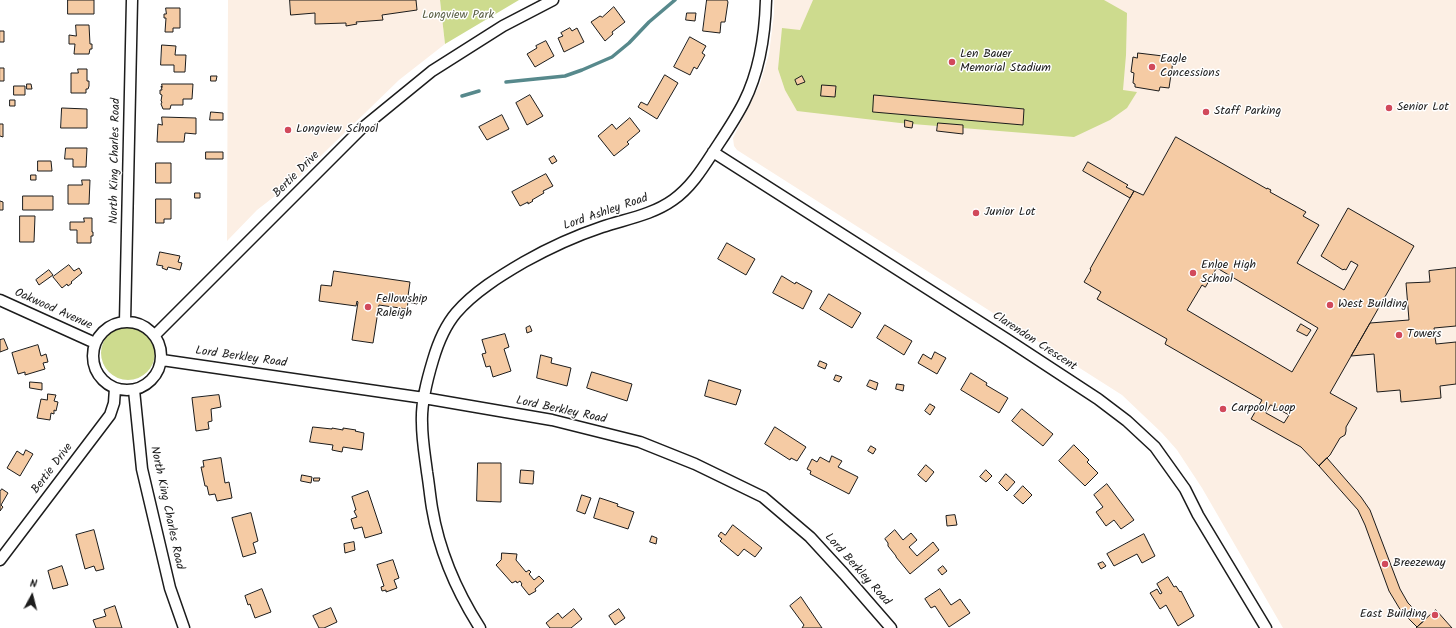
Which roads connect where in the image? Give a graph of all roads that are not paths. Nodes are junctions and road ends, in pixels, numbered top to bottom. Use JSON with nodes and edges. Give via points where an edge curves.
{"nodes":[{"id":1,"x":132,"y":0,"type":"edge"},
{"id":2,"x":553,"y":0,"type":"edge"},
{"id":3,"x":766,"y":0,"type":"edge"},
{"id":4,"x":714,"y":152,"type":"junction"},
{"id":5,"x":0,"y":300,"type":"edge"},
{"id":6,"x":125,"y":322,"type":"junction"},
{"id":7,"x":155,"y":335,"type":"junction"},
{"id":8,"x":95,"y":343,"type":"junction"},
{"id":9,"x":162,"y":360,"type":"junction"},
{"id":10,"x":115,"y":388,"type":"junction"},
{"id":11,"x":134,"y":390,"type":"junction"},
{"id":12,"x":424,"y":398,"type":"junction"},
{"id":13,"x":0,"y":560,"type":"edge"},
{"id":14,"x":184,"y":628,"type":"edge"},
{"id":15,"x":480,"y":628,"type":"edge"},
{"id":16,"x":891,"y":628,"type":"edge"},
{"id":17,"x":1266,"y":628,"type":"edge"}],
"edges":[{"from":1,"to":6,"type":"street","name":"North King Charles Road"},
{"from":2,"to":7,"type":"street","name":"Bertie Drive","via":[[503,26],[432,71],[361,129]]},
{"from":3,"to":4,"type":"street","name":"Lord Ashley Road","via":[[763,40],[754,77],[744,103]]},
{"from":4,"to":12,"type":"street","name":"Lord Ashley Road","via":[[686,190],[660,209],[577,236],[524,262],[477,293],[455,314],[440,339]]},
{"from":4,"to":17,"type":"street","name":"Clarendon Crescent","via":[[1021,348],[1127,421],[1155,447],[1185,489]]},
{"from":5,"to":8,"type":"street","name":"Oakwood Avenue"},
{"from":6,"to":7,"type":"street","via":[[146,327]]},
{"from":6,"to":8,"type":"street","via":[[107,328]]},
{"from":7,"to":9,"type":"street"},
{"from":8,"to":10,"type":"street","via":[[94,365],[98,375],[105,383]]},
{"from":9,"to":11,"type":"street","via":[[153,380]]},
{"from":9,"to":12,"type":"street","name":"Lord Berkley Road"},
{"from":10,"to":11,"type":"street"},
{"from":10,"to":13,"type":"street","name":"Bertie Drive","via":[[110,415]]},
{"from":11,"to":14,"type":"street","name":"North King Charles Road","via":[[142,470],[170,588]]},
{"from":12,"to":15,"type":"street","name":"Lord Ashley Road","via":[[422,423],[432,509],[439,538],[459,590]]},
{"from":12,"to":16,"type":"street","name":"Lord Berkley Road","via":[[552,420],[640,442],[750,490],[763,497],[810,537]]}]}
